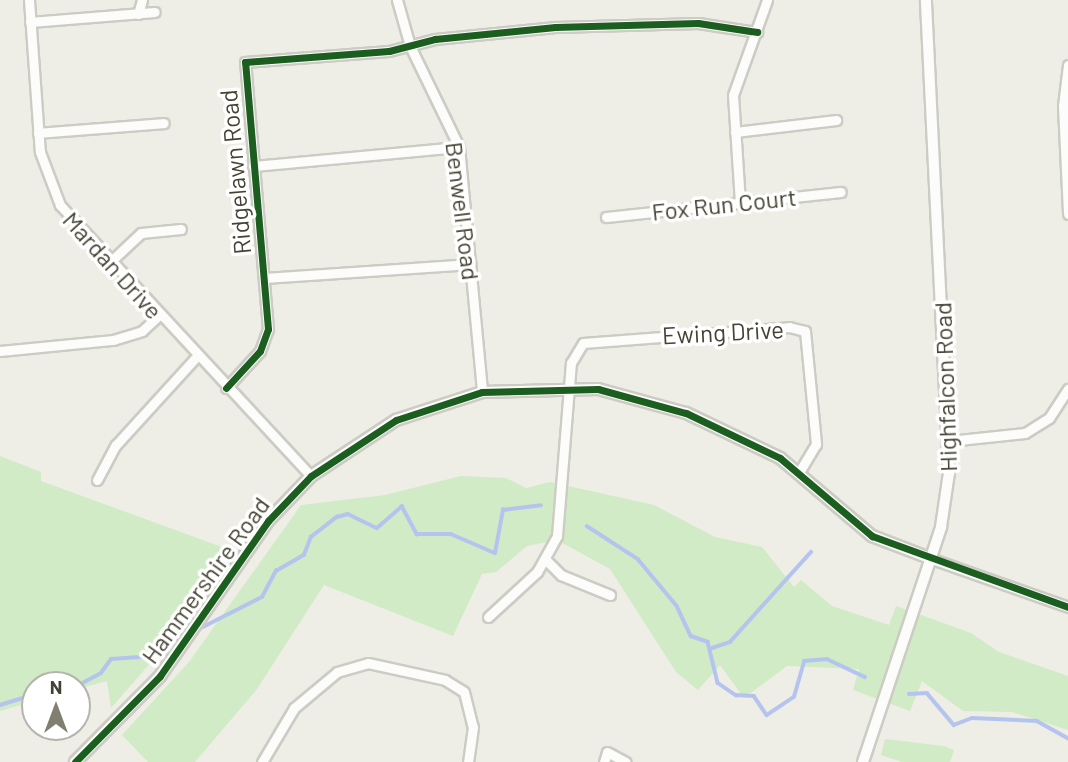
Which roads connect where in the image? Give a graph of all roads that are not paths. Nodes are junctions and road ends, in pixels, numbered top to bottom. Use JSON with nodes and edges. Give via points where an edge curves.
{"nodes":[{"id":1,"x":29,"y":0,"type":"edge"},
{"id":2,"x":142,"y":0,"type":"edge"},
{"id":3,"x":397,"y":0,"type":"edge"},
{"id":4,"x":767,"y":0,"type":"edge"},
{"id":5,"x":926,"y":0,"type":"edge"},
{"id":6,"x":155,"y":12,"type":"dead end"},
{"id":7,"x":138,"y":13,"type":"junction"},
{"id":8,"x":30,"y":22,"type":"junction"},
{"id":9,"x":757,"y":32,"type":"junction"},
{"id":10,"x":410,"y":46,"type":"junction"},
{"id":11,"x":1068,"y":65,"type":"edge"},
{"id":12,"x":836,"y":120,"type":"dead end"},
{"id":13,"x":164,"y":123,"type":"dead end"},
{"id":14,"x":735,"y":132,"type":"junction"},
{"id":15,"x":38,"y":133,"type":"junction"},
{"id":16,"x":458,"y":148,"type":"junction"},
{"id":17,"x":253,"y":166,"type":"junction"},
{"id":18,"x":841,"y":192,"type":"dead end"},
{"id":19,"x":740,"y":203,"type":"junction"},
{"id":20,"x":1068,"y":214,"type":"edge"},
{"id":21,"x":606,"y":217,"type":"dead end"},
{"id":22,"x":181,"y":229,"type":"dead end"},
{"id":23,"x":109,"y":263,"type":"junction"},
{"id":24,"x":471,"y":264,"type":"junction"},
{"id":25,"x":265,"y":278,"type":"junction"},
{"id":26,"x":158,"y":316,"type":"junction"},
{"id":27,"x":0,"y":351,"type":"edge"},
{"id":28,"x":197,"y":356,"type":"junction"},
{"id":29,"x":569,"y":386,"type":"junction"},
{"id":30,"x":226,"y":388,"type":"junction"},
{"id":31,"x":1068,"y":389,"type":"edge"},
{"id":32,"x":482,"y":392,"type":"junction"},
{"id":33,"x":949,"y":441,"type":"junction"},
{"id":34,"x":800,"y":471,"type":"junction"},
{"id":35,"x":311,"y":476,"type":"junction"},
{"id":36,"x":97,"y":480,"type":"dead end"},
{"id":37,"x":545,"y":559,"type":"junction"},
{"id":38,"x":932,"y":559,"type":"junction"},
{"id":39,"x":610,"y":595,"type":"dead end"},
{"id":40,"x":1068,"y":607,"type":"edge"},
{"id":41,"x":488,"y":617,"type":"dead end"},
{"id":42,"x":75,"y":762,"type":"edge"},
{"id":43,"x":262,"y":762,"type":"edge"},
{"id":44,"x":468,"y":762,"type":"edge"},
{"id":45,"x":604,"y":762,"type":"edge"},
{"id":46,"x":625,"y":762,"type":"edge"},
{"id":47,"x":863,"y":762,"type":"edge"}],
"edges":[{"from":1,"to":8,"type":"street","name":"Mardan Drive"},
{"from":2,"to":7,"type":"street"},
{"from":3,"to":10,"type":"street","name":"Benwell Road"},
{"from":4,"to":9,"type":"street"},
{"from":5,"to":33,"type":"street","name":"Highfalcon Road"},
{"from":6,"to":7,"type":"street"},
{"from":7,"to":8,"type":"street"},
{"from":8,"to":15,"type":"street","name":"Mardan Drive"},
{"from":9,"to":10,"type":"street","via":[[735,25],[615,24]]},
{"from":9,"to":14,"type":"street","via":[[736,78]]},
{"from":10,"to":16,"type":"street","name":"Benwell Road"},
{"from":10,"to":17,"type":"street","name":"Ridgelawn Road","via":[[245,62]]},
{"from":11,"to":20,"type":"street","via":[[1063,106]]},
{"from":12,"to":14,"type":"street"},
{"from":13,"to":15,"type":"street"},
{"from":14,"to":19,"type":"street"},
{"from":15,"to":23,"type":"street","name":"Mardan Drive","via":[[52,190]]},
{"from":16,"to":17,"type":"street"},
{"from":16,"to":24,"type":"street","name":"Benwell Road"},
{"from":17,"to":25,"type":"street","name":"Ridgelawn Road"},
{"from":18,"to":19,"type":"street","name":"Fox Run Court"},
{"from":19,"to":21,"type":"street","name":"Fox Run Court"},
{"from":22,"to":23,"type":"street","via":[[141,233]]},
{"from":23,"to":26,"type":"street","name":"Mardan Drive"},
{"from":24,"to":25,"type":"street"},
{"from":24,"to":32,"type":"street","name":"Benwell Road"},
{"from":25,"to":30,"type":"street","name":"Ridgelawn Road","via":[[265,340]]},
{"from":26,"to":27,"type":"street","via":[[142,331],[113,340]]},
{"from":26,"to":28,"type":"street","name":"Mardan Drive"},
{"from":28,"to":30,"type":"street","name":"Mardan Drive"},
{"from":28,"to":36,"type":"street","via":[[116,445]]},
{"from":29,"to":32,"type":"street","name":"Hammershire Road"},
{"from":29,"to":34,"type":"street","name":"Hammershire Road","via":[[624,394],[686,413]]},
{"from":29,"to":34,"type":"street","name":"Ewing Drive","via":[[573,355],[588,340],[799,328],[812,345],[816,444]]},
{"from":29,"to":37,"type":"street","via":[[562,512]]},
{"from":30,"to":35,"type":"street","name":"Mardan Drive"},
{"from":31,"to":33,"type":"street","via":[[1049,418],[1025,433]]},
{"from":32,"to":35,"type":"street","name":"Hammershire Road","via":[[396,420]]},
{"from":33,"to":38,"type":"street","name":"Highfalcon Road","via":[[946,502]]},
{"from":34,"to":38,"type":"street","name":"Hammershire Road","via":[[858,526]]},
{"from":35,"to":42,"type":"street","name":"Hammershire Road","via":[[268,521],[160,676]]},
{"from":37,"to":39,"type":"street","via":[[561,575]]},
{"from":37,"to":41,"type":"street"},
{"from":38,"to":40,"type":"street","name":"Hammershire Road"},
{"from":38,"to":47,"type":"street","name":"Highfalcon Road"},
{"from":43,"to":44,"type":"street","via":[[294,708],[337,673],[368,663],[446,681],[464,692],[473,727]]},
{"from":45,"to":46,"type":"street","via":[[607,752]]}]}
